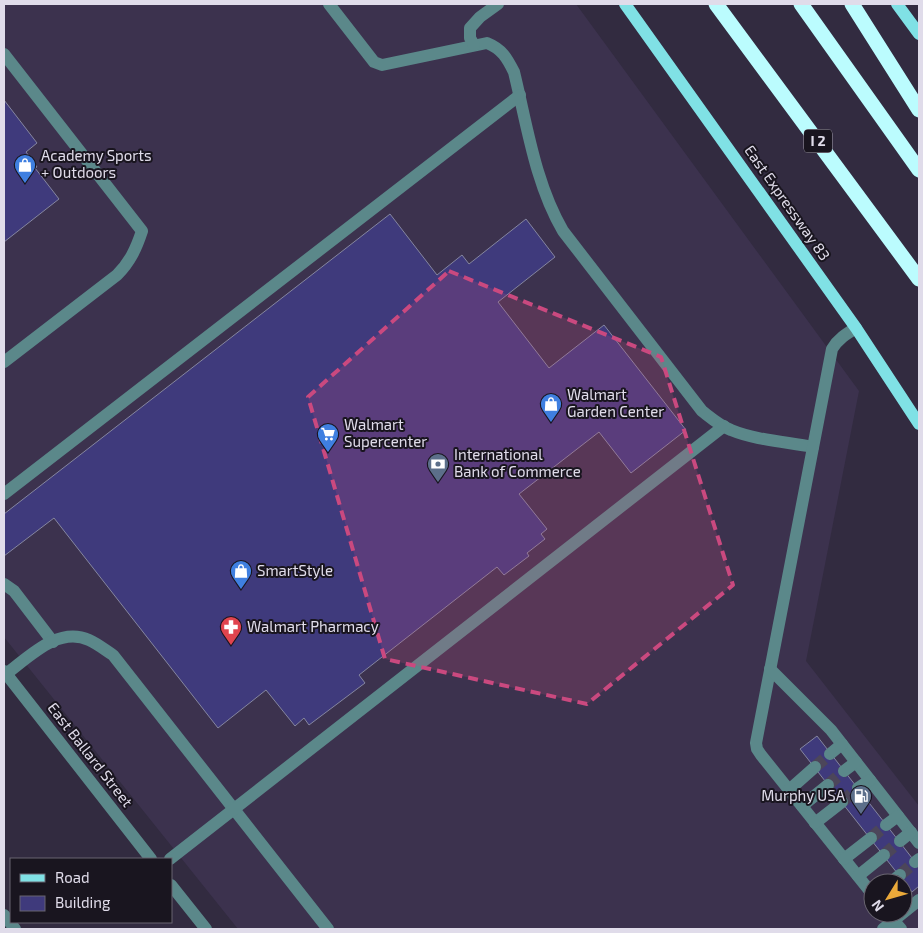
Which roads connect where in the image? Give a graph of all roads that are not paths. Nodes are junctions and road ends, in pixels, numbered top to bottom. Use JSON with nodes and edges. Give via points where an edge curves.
{"nodes":[{"id":1,"x":329,"y":4,"type":"edge"},
{"id":2,"x":626,"y":4,"type":"edge"},
{"id":3,"x":716,"y":4,"type":"edge"},
{"id":4,"x":801,"y":4,"type":"edge"},
{"id":5,"x":852,"y":4,"type":"edge"},
{"id":6,"x":897,"y":4,"type":"edge"},
{"id":7,"x":494,"y":5,"type":"edge"},
{"id":8,"x":919,"y":34,"type":"edge"},
{"id":9,"x":474,"y":45,"type":"junction"},
{"id":10,"x":4,"y":54,"type":"edge"},
{"id":11,"x":520,"y":95,"type":"junction"},
{"id":12,"x":919,"y":110,"type":"edge"},
{"id":13,"x":919,"y":170,"type":"edge"},
{"id":14,"x":919,"y":279,"type":"edge"},
{"id":15,"x":856,"y":328,"type":"junction"},
{"id":16,"x":4,"y":362,"type":"edge"},
{"id":17,"x":919,"y":424,"type":"edge"},
{"id":18,"x":724,"y":426,"type":"junction"},
{"id":19,"x":813,"y":447,"type":"junction"},
{"id":20,"x":4,"y":494,"type":"edge"},
{"id":21,"x":4,"y":584,"type":"edge"},
{"id":22,"x":53,"y":642,"type":"junction"},
{"id":23,"x":770,"y":669,"type":"junction"},
{"id":24,"x":5,"y":672,"type":"edge"},
{"id":25,"x":842,"y":744,"type":"junction"},
{"id":26,"x":830,"y":754,"type":"tunnel mouth"},
{"id":27,"x":856,"y":762,"type":"junction"},
{"id":28,"x":815,"y":767,"type":"tunnel mouth"},
{"id":29,"x":844,"y":771,"type":"tunnel mouth"},
{"id":30,"x":870,"y":780,"type":"junction"},
{"id":31,"x":828,"y":784,"type":"tunnel mouth"},
{"id":32,"x":858,"y":788,"type":"tunnel mouth"},
{"id":33,"x":789,"y":790,"type":"junction"},
{"id":34,"x":842,"y":802,"type":"tunnel mouth"},
{"id":35,"x":802,"y":806,"type":"junction"},
{"id":36,"x":234,"y":808,"type":"junction"},
{"id":37,"x":898,"y":816,"type":"junction"},
{"id":38,"x":815,"y":823,"type":"junction"},
{"id":39,"x":886,"y":825,"type":"tunnel mouth"},
{"id":40,"x":911,"y":832,"type":"junction"},
{"id":41,"x":870,"y":838,"type":"tunnel mouth"},
{"id":42,"x":900,"y":841,"type":"tunnel mouth"},
{"id":43,"x":919,"y":843,"type":"edge"},
{"id":44,"x":884,"y":855,"type":"tunnel mouth"},
{"id":45,"x":150,"y":858,"type":"edge"},
{"id":46,"x":171,"y":858,"type":"edge"},
{"id":47,"x":844,"y":859,"type":"junction"},
{"id":48,"x":858,"y":876,"type":"junction"},
{"id":49,"x":863,"y":882,"type":"edge"},
{"id":50,"x":172,"y":886,"type":"edge"},
{"id":51,"x":4,"y":915,"type":"edge"},
{"id":52,"x":14,"y":929,"type":"edge"},
{"id":53,"x":206,"y":929,"type":"edge"},
{"id":54,"x":328,"y":929,"type":"edge"}],
"edges":[{"from":1,"to":9,"type":"street","via":[[374,62],[382,65]]},
{"from":2,"to":15,"type":"main road","name":"East Expressway 83"},
{"from":3,"to":14,"type":"highway","number":"I 2"},
{"from":4,"to":13,"type":"highway"},
{"from":5,"to":12,"type":"highway"},
{"from":6,"to":8,"type":"main road"},
{"from":7,"to":9,"type":"street","via":[[470,28]]},
{"from":9,"to":11,"type":"street","via":[[487,43],[506,56]]},
{"from":10,"to":16,"type":"street","via":[[142,232],[128,265],[117,276]]},
{"from":11,"to":18,"type":"street","via":[[541,182],[563,231],[702,410]]},
{"from":11,"to":20,"type":"street"},
{"from":15,"to":17,"type":"main road","name":"East Expressway 83"},
{"from":15,"to":19,"type":"street","via":[[836,342],[832,349]]},
{"from":18,"to":19,"type":"street","via":[[747,435]]},
{"from":18,"to":36,"type":"street"},
{"from":19,"to":23,"type":"street"},
{"from":21,"to":22,"type":"street"},
{"from":22,"to":24,"type":"street"},
{"from":22,"to":36,"type":"street","via":[[68,635],[89,640],[113,655]]},
{"from":23,"to":25,"type":"street"},
{"from":23,"to":33,"type":"street","via":[[756,743],[761,755]]},
{"from":24,"to":45,"type":"street","name":"East Ballard Street"},
{"from":25,"to":26,"type":"street"},
{"from":25,"to":27,"type":"street"},
{"from":27,"to":29,"type":"street"},
{"from":27,"to":30,"type":"street"},
{"from":28,"to":33,"type":"street"},
{"from":30,"to":32,"type":"street"},
{"from":30,"to":37,"type":"street"},
{"from":31,"to":35,"type":"street"},
{"from":33,"to":35,"type":"street"},
{"from":34,"to":38,"type":"street"},
{"from":35,"to":38,"type":"street"},
{"from":36,"to":46,"type":"street"},
{"from":36,"to":54,"type":"street"},
{"from":37,"to":39,"type":"street"},
{"from":37,"to":40,"type":"street"},
{"from":38,"to":47,"type":"street"},
{"from":40,"to":42,"type":"street"},
{"from":40,"to":43,"type":"street"},
{"from":41,"to":47,"type":"street"},
{"from":44,"to":48,"type":"street"},
{"from":47,"to":48,"type":"street"},
{"from":48,"to":49,"type":"street"},
{"from":50,"to":53,"type":"street"},
{"from":51,"to":52,"type":"street"}]}
